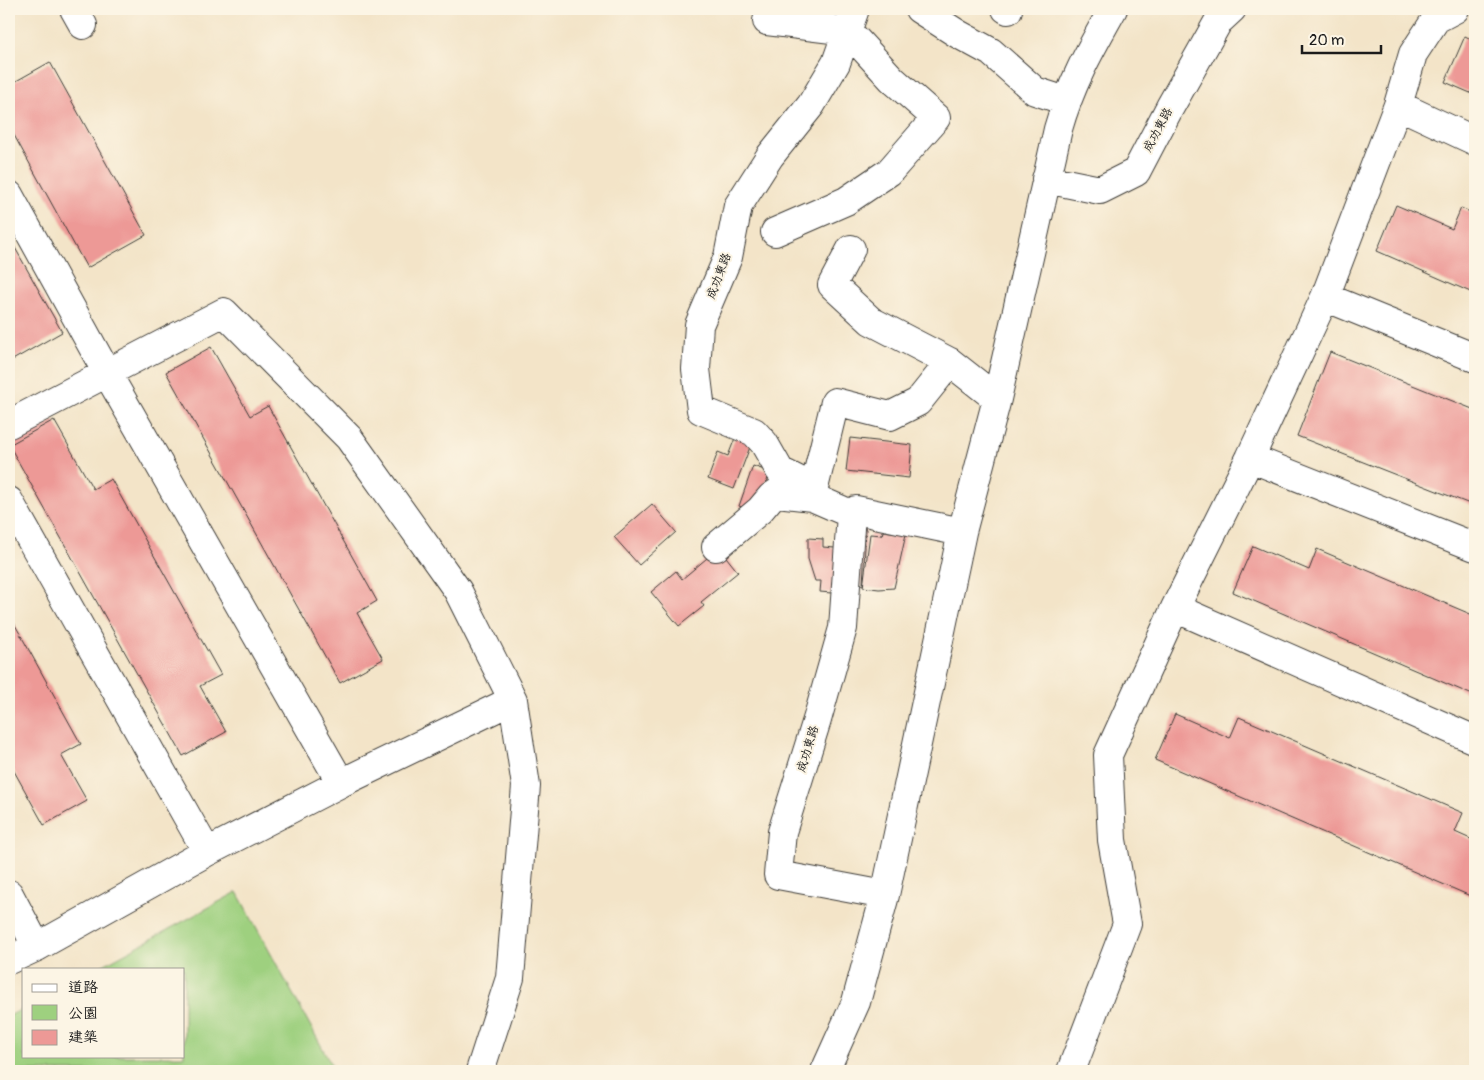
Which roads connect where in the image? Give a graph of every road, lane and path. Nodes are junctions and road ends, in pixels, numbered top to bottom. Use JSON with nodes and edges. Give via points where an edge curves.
{"nodes":[{"id":1,"x":919,"y":9,"type":"edge"},
{"id":2,"x":1113,"y":9,"type":"edge"},
{"id":3,"x":1232,"y":9,"type":"edge"},
{"id":4,"x":1455,"y":9,"type":"edge"},
{"id":5,"x":852,"y":20,"type":"edge"},
{"id":6,"x":767,"y":21,"type":"dead end"},
{"id":7,"x":1066,"y":100,"type":"junction"},
{"id":8,"x":1398,"y":105,"type":"junction"},
{"id":9,"x":1475,"y":141,"type":"edge"},
{"id":10,"x":1046,"y":179,"type":"junction"},
{"id":11,"x":9,"y":195,"type":"edge"},
{"id":12,"x":775,"y":232,"type":"dead end"},
{"id":13,"x":851,"y":249,"type":"dead end"},
{"id":14,"x":1325,"y":297,"type":"junction"},
{"id":15,"x":1475,"y":358,"type":"edge"},
{"id":16,"x":950,"y":362,"type":"junction"},
{"id":17,"x":107,"y":373,"type":"junction"},
{"id":18,"x":997,"y":399,"type":"junction"},
{"id":19,"x":9,"y":424,"type":"edge"},
{"id":20,"x":1250,"y":458,"type":"junction"},
{"id":21,"x":813,"y":492,"type":"junction"},
{"id":22,"x":9,"y":501,"type":"edge"},
{"id":23,"x":851,"y":514,"type":"junction"},
{"id":24,"x":962,"y":532,"type":"junction"},
{"id":25,"x":716,"y":547,"type":"dead end"},
{"id":26,"x":1475,"y":547,"type":"edge"},
{"id":27,"x":1175,"y":608,"type":"junction"},
{"id":28,"x":514,"y":700,"type":"junction"},
{"id":29,"x":1475,"y":740,"type":"edge"},
{"id":30,"x":341,"y":783,"type":"junction"},
{"id":31,"x":207,"y":852,"type":"junction"},
{"id":32,"x":9,"y":894,"type":"edge"},
{"id":33,"x":885,"y":895,"type":"junction"},
{"id":34,"x":36,"y":947,"type":"junction"},
{"id":35,"x":9,"y":960,"type":"edge"},
{"id":36,"x":480,"y":1071,"type":"edge"},
{"id":37,"x":825,"y":1071,"type":"edge"},
{"id":38,"x":1071,"y":1071,"type":"edge"}],
"edges":[{"from":1,"to":7,"type":"street","via":[[991,52],[1035,91]]},
{"from":2,"to":7,"type":"street"},
{"from":3,"to":10,"type":"street","name":"成功東路","via":[[1218,22],[1136,172],[1100,190]]},
{"from":4,"to":8,"type":"street","via":[[1436,19],[1413,54]]},
{"from":5,"to":6,"type":"street"},
{"from":5,"to":12,"type":"street","via":[[892,79],[936,118],[889,172],[846,201]]},
{"from":5,"to":21,"type":"street","name":"成功東路","via":[[836,63],[811,105],[770,156],[738,206],[728,257],[699,325],[696,369],[701,410],[754,432],[780,470]]},
{"from":7,"to":10,"type":"street"},
{"from":8,"to":9,"type":"street"},
{"from":8,"to":14,"type":"street"},
{"from":10,"to":18,"type":"street"},
{"from":11,"to":17,"type":"street"},
{"from":13,"to":16,"type":"street","via":[[832,285],[871,321]]},
{"from":14,"to":15,"type":"street"},
{"from":14,"to":20,"type":"street"},
{"from":16,"to":18,"type":"street"},
{"from":16,"to":21,"type":"street","via":[[918,402],[890,416],[835,402]]},
{"from":17,"to":19,"type":"street"},
{"from":17,"to":28,"type":"street","via":[[224,312],[350,438],[458,591]]},
{"from":17,"to":30,"type":"street"},
{"from":18,"to":24,"type":"street"},
{"from":20,"to":26,"type":"street"},
{"from":20,"to":27,"type":"street"},
{"from":21,"to":23,"type":"street","name":"成功東路"},
{"from":21,"to":25,"type":"street","name":"成功東路","via":[[777,493]]},
{"from":22,"to":31,"type":"street"},
{"from":23,"to":24,"type":"street","name":"成功東路","via":[[856,510]]},
{"from":23,"to":33,"type":"street","name":"成功東路","via":[[843,628],[782,832],[778,875]]},
{"from":24,"to":33,"type":"street"},
{"from":27,"to":29,"type":"street"},
{"from":27,"to":38,"type":"street","via":[[1108,755],[1112,840],[1127,924]]},
{"from":28,"to":30,"type":"street"},
{"from":28,"to":36,"type":"street","via":[[526,786],[510,978]]},
{"from":30,"to":31,"type":"street"},
{"from":31,"to":34,"type":"street"},
{"from":32,"to":34,"type":"street"},
{"from":33,"to":37,"type":"street","via":[[856,1002]]},
{"from":34,"to":35,"type":"street"}]}
